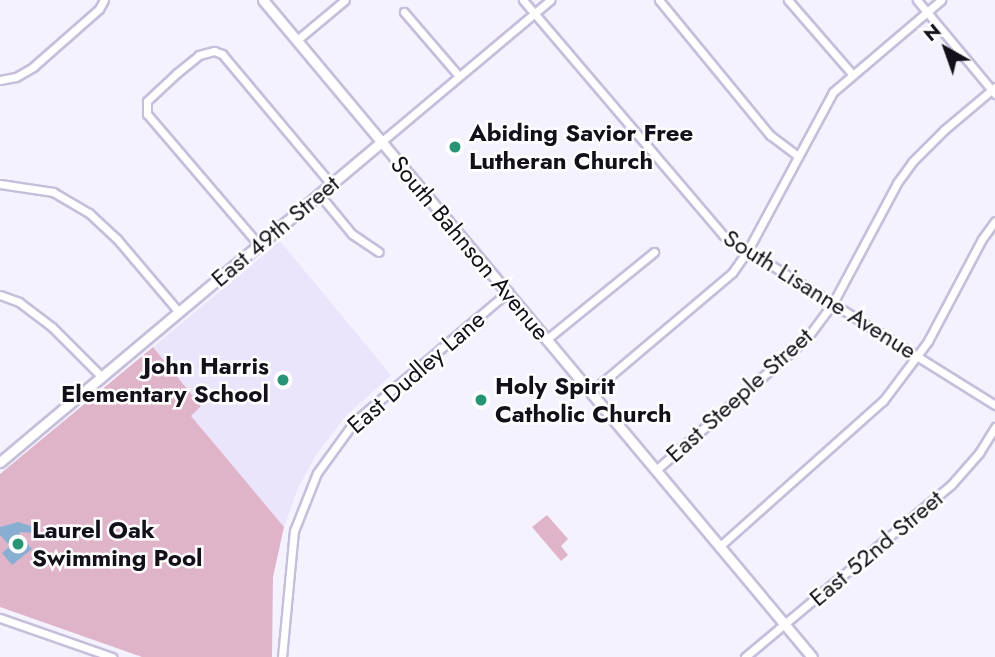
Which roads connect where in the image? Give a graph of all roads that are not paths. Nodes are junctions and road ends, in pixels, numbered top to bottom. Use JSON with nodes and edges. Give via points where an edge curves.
{"nodes":[{"id":1,"x":104,"y":0,"type":"edge"},
{"id":2,"x":263,"y":0,"type":"edge"},
{"id":3,"x":345,"y":0,"type":"edge"},
{"id":4,"x":523,"y":0,"type":"edge"},
{"id":5,"x":550,"y":0,"type":"edge"},
{"id":6,"x":659,"y":0,"type":"edge"},
{"id":7,"x":789,"y":0,"type":"edge"},
{"id":8,"x":917,"y":0,"type":"edge"},
{"id":9,"x":941,"y":0,"type":"edge"},
{"id":10,"x":927,"y":11,"type":"junction"},
{"id":11,"x":404,"y":12,"type":"dead end"},
{"id":12,"x":534,"y":13,"type":"junction"},
{"id":13,"x":296,"y":40,"type":"junction"},
{"id":14,"x":852,"y":74,"type":"junction"},
{"id":15,"x":459,"y":76,"type":"junction"},
{"id":16,"x":0,"y":80,"type":"edge"},
{"id":17,"x":994,"y":90,"type":"edge"},
{"id":18,"x":381,"y":142,"type":"junction"},
{"id":19,"x":797,"y":155,"type":"junction"},
{"id":20,"x":0,"y":184,"type":"edge"},
{"id":21,"x":331,"y":184,"type":"junction"},
{"id":22,"x":319,"y":194,"type":"junction"},
{"id":23,"x":995,"y":221,"type":"edge"},
{"id":24,"x":259,"y":245,"type":"junction"},
{"id":25,"x":748,"y":250,"type":"junction"},
{"id":26,"x":654,"y":251,"type":"dead end"},
{"id":27,"x":379,"y":252,"type":"dead end"},
{"id":28,"x":508,"y":292,"type":"junction"},
{"id":29,"x":0,"y":295,"type":"edge"},
{"id":30,"x":833,"y":303,"type":"junction"},
{"id":31,"x":179,"y":312,"type":"junction"},
{"id":32,"x":547,"y":340,"type":"junction"},
{"id":33,"x":918,"y":356,"type":"junction"},
{"id":34,"x":102,"y":377,"type":"junction"},
{"id":35,"x":591,"y":392,"type":"junction"},
{"id":36,"x":995,"y":405,"type":"edge"},
{"id":37,"x":995,"y":427,"type":"edge"},
{"id":38,"x":0,"y":461,"type":"edge"},
{"id":39,"x":656,"y":470,"type":"junction"},
{"id":40,"x":720,"y":546,"type":"junction"},
{"id":41,"x":0,"y":618,"type":"edge"},
{"id":42,"x":785,"y":624,"type":"junction"},
{"id":43,"x":89,"y":653,"type":"edge"},
{"id":44,"x":112,"y":657,"type":"edge"},
{"id":45,"x":282,"y":657,"type":"edge"},
{"id":46,"x":745,"y":657,"type":"edge"},
{"id":47,"x":813,"y":657,"type":"edge"}],
"edges":[{"from":1,"to":16,"type":"street","via":[[33,67]]},
{"from":2,"to":13,"type":"street","name":"South Bahnson Avenue"},
{"from":3,"to":13,"type":"street"},
{"from":4,"to":12,"type":"street","name":"South Lisanne Avenue"},
{"from":5,"to":12,"type":"street","name":"East 49th Street"},
{"from":6,"to":19,"type":"street","via":[[770,135]]},
{"from":7,"to":14,"type":"street"},
{"from":8,"to":10,"type":"street"},
{"from":9,"to":10,"type":"street"},
{"from":10,"to":14,"type":"street"},
{"from":10,"to":17,"type":"street"},
{"from":11,"to":15,"type":"street"},
{"from":12,"to":15,"type":"street","name":"East 49th Street"},
{"from":12,"to":25,"type":"street","name":"South Lisanne Avenue","via":[[715,227]]},
{"from":13,"to":18,"type":"street","name":"South Bahnson Avenue"},
{"from":14,"to":19,"type":"street","via":[[833,92]]},
{"from":15,"to":18,"type":"street","name":"East 49th Street"},
{"from":17,"to":30,"type":"street","name":"East Steeple Street","via":[[912,162]]},
{"from":18,"to":21,"type":"street","name":"East 49th Street"},
{"from":18,"to":28,"type":"street","name":"South Bahnson Avenue"},
{"from":19,"to":25,"type":"street"},
{"from":20,"to":31,"type":"street","via":[[53,192],[89,213]]},
{"from":21,"to":22,"type":"street","name":"East 49th Street"},
{"from":21,"to":24,"type":"street","via":[[222,54],[199,55],[177,73],[147,101],[147,114]]},
{"from":22,"to":24,"type":"street","name":"East 49th Street"},
{"from":22,"to":27,"type":"street","via":[[352,234]]},
{"from":23,"to":33,"type":"street"},
{"from":24,"to":31,"type":"street","name":"East 49th Street"},
{"from":25,"to":30,"type":"street","name":"South Lisanne Avenue"},
{"from":25,"to":35,"type":"street","via":[[720,284]]},
{"from":26,"to":32,"type":"street"},
{"from":28,"to":32,"type":"street","name":"South Bahnson Avenue"},
{"from":28,"to":45,"type":"street","name":"East Dudley Lane","via":[[362,415],[335,444],[294,531]]},
{"from":29,"to":34,"type":"street","via":[[19,302],[52,327]]},
{"from":30,"to":33,"type":"street","name":"South Lisanne Avenue"},
{"from":30,"to":39,"type":"street","name":"East Steeple Street","via":[[797,348]]},
{"from":31,"to":34,"type":"street","name":"East 49th Street"},
{"from":32,"to":35,"type":"street","name":"South Bahnson Avenue"},
{"from":33,"to":36,"type":"street","name":"South Lisanne Avenue"},
{"from":33,"to":40,"type":"street","via":[[859,426]]},
{"from":34,"to":38,"type":"street","name":"East 49th Street"},
{"from":35,"to":39,"type":"street","name":"South Bahnson Avenue"},
{"from":37,"to":42,"type":"street","name":"East 52nd Street","via":[[951,485]]},
{"from":39,"to":40,"type":"street","name":"South Bahnson Avenue"},
{"from":40,"to":42,"type":"street","name":"South Bahnson Avenue"},
{"from":41,"to":43,"type":"street"},
{"from":42,"to":46,"type":"street","name":"East 52nd Street"},
{"from":42,"to":47,"type":"street","name":"South Bahnson Avenue"},
{"from":43,"to":44,"type":"street"}]}
